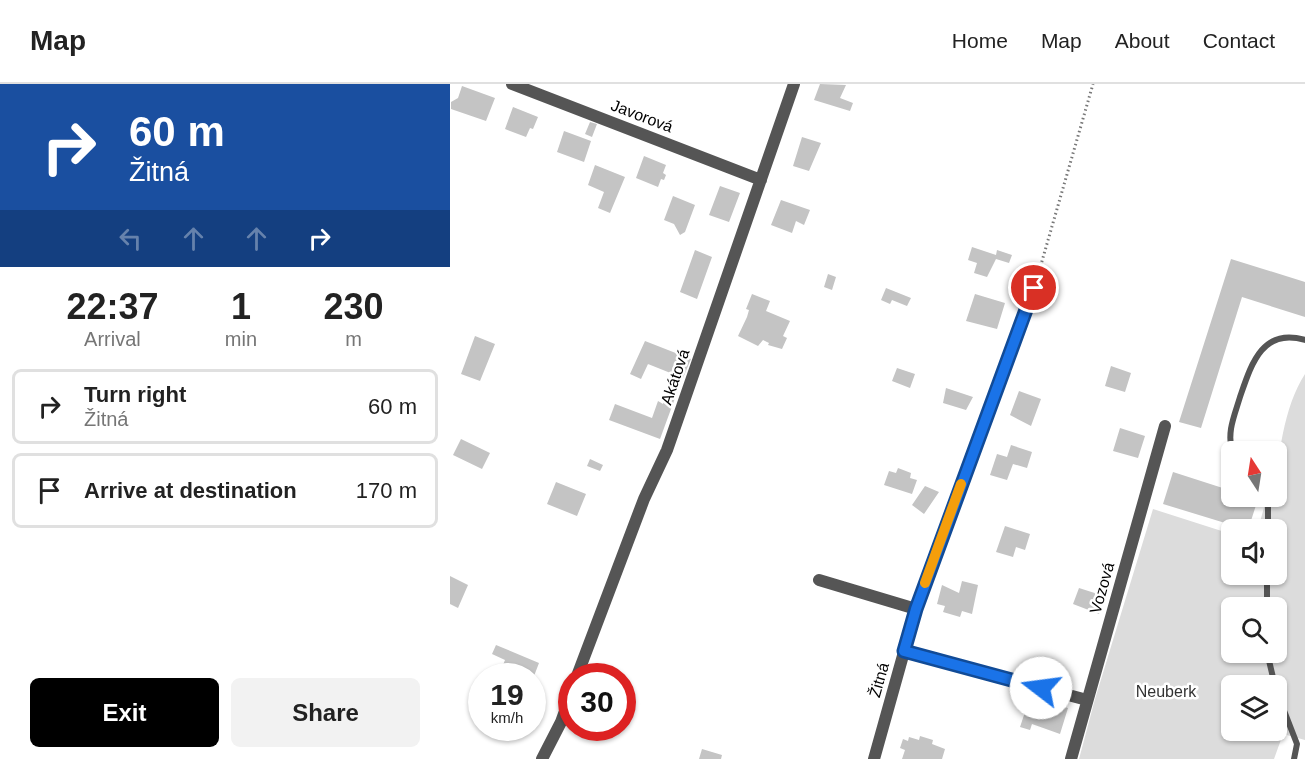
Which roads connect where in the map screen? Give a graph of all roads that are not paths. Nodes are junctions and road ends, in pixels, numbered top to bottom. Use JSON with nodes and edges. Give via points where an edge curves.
{"nodes":[{"id":1,"x":512,"y":84,"type":"edge"},
{"id":2,"x":794,"y":84,"type":"edge"},
{"id":3,"x":761,"y":180,"type":"junction"},
{"id":4,"x":1034,"y":288,"type":"road end"},
{"id":5,"x":1305,"y":340,"type":"edge"},
{"id":6,"x":1165,"y":426,"type":"dead end"},
{"id":7,"x":1229,"y":441,"type":"edge"},
{"id":8,"x":819,"y":580,"type":"dead end"},
{"id":9,"x":916,"y":609,"type":"junction"},
{"id":10,"x":904,"y":651,"type":"junction"},
{"id":11,"x":582,"y":663,"type":"edge"},
{"id":12,"x":1087,"y":700,"type":"junction"},
{"id":13,"x":1287,"y":718,"type":"edge"},
{"id":14,"x":558,"y":728,"type":"edge"},
{"id":15,"x":542,"y":759,"type":"edge"},
{"id":16,"x":874,"y":759,"type":"edge"},
{"id":17,"x":1071,"y":759,"type":"edge"},
{"id":18,"x":1294,"y":759,"type":"edge"}],
"edges":[{"from":1,"to":3,"type":"street","name":"Javorová"},
{"from":2,"to":3,"type":"street","name":"Akátová"},
{"from":3,"to":11,"type":"street","name":"Akátová","via":[[667,450],[644,499]]},
{"from":4,"to":9,"type":"street","name":"Žitná"},
{"from":5,"to":7,"type":"lane","via":[[1277,339],[1253,360],[1228,435]]},
{"from":6,"to":12,"type":"street","name":"Vozová"},
{"from":8,"to":9,"type":"street"},
{"from":9,"to":10,"type":"street","name":"Žitná"},
{"from":10,"to":12,"type":"street"},
{"from":10,"to":16,"type":"street","name":"Žitná"},
{"from":12,"to":17,"type":"street","name":"Vozová"},
{"from":13,"to":18,"type":"lane","via":[[1297,744]]},
{"from":14,"to":15,"type":"street"}]}
